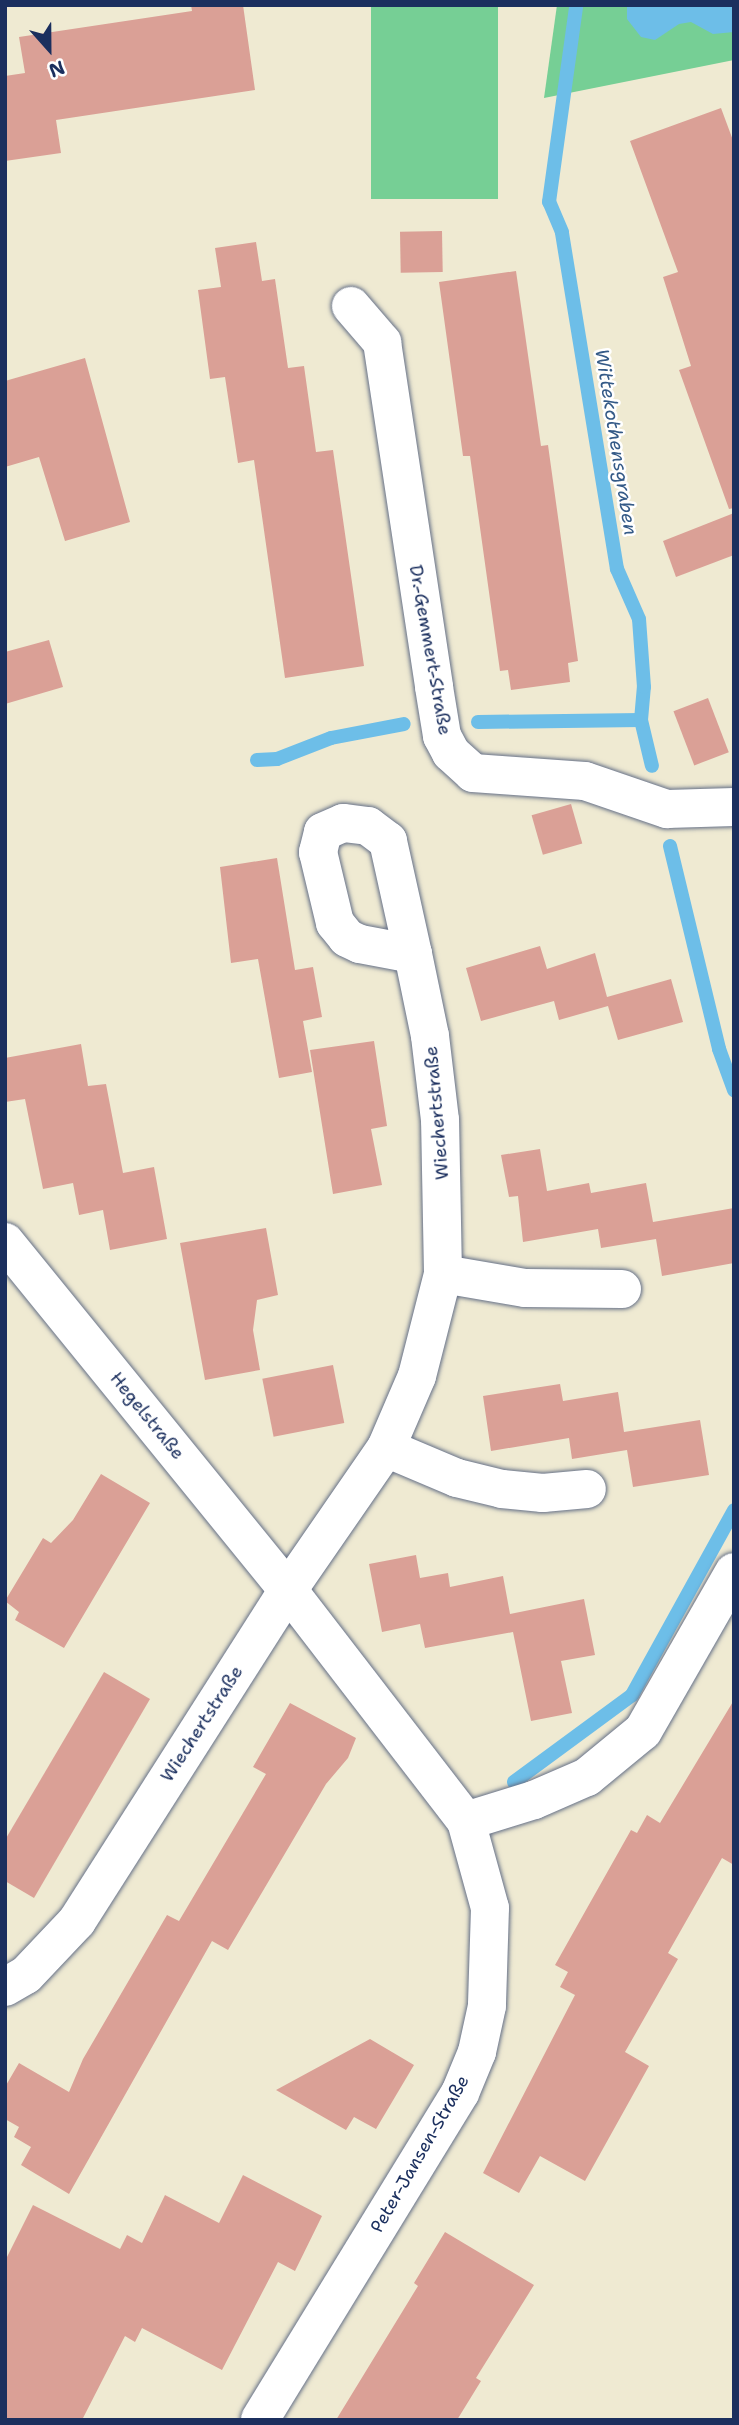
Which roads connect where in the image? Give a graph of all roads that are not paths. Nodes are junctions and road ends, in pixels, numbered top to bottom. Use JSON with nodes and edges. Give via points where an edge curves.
{"nodes":[{"id":1,"x":351,"y":306,"type":"dead end"},
{"id":2,"x":734,"y":807,"type":"edge"},
{"id":3,"x":413,"y":954,"type":"dead end"},
{"id":4,"x":5,"y":1242,"type":"edge"},
{"id":5,"x":443,"y":1274,"type":"junction"},
{"id":6,"x":622,"y":1289,"type":"dead end"},
{"id":7,"x":386,"y":1448,"type":"junction"},
{"id":8,"x":587,"y":1489,"type":"dead end"},
{"id":9,"x":734,"y":1572,"type":"edge"},
{"id":10,"x":288,"y":1590,"type":"junction"},
{"id":11,"x":466,"y":1821,"type":"junction"},
{"id":12,"x":5,"y":1987,"type":"edge"},
{"id":13,"x":260,"y":2420,"type":"edge"}],
"edges":[{"from":1,"to":2,"type":"street","name":"Dr.-Gemmert-Straße","via":[[382,342],[442,736],[451,753],[472,772],[585,781],[667,809]]},
{"from":3,"to":5,"type":"street","name":"Wiechertstraße","via":[[430,1036],[440,1120]]},
{"from":4,"to":10,"type":"street","name":"Hegelstraße"},
{"from":5,"to":6,"type":"street","via":[[524,1288]]},
{"from":5,"to":7,"type":"street","name":"Wiechertstraße","via":[[417,1376]]},
{"from":7,"to":8,"type":"street","via":[[457,1478],[502,1489],[543,1493]]},
{"from":7,"to":10,"type":"street","name":"Wiechertstraße"},
{"from":9,"to":11,"type":"street","via":[[643,1731],[587,1777],[534,1800]]},
{"from":10,"to":11,"type":"street","name":"Peter-Jansen-Straße"},
{"from":10,"to":12,"type":"street","name":"Wiechertstraße","via":[[77,1921],[35,1967]]},
{"from":11,"to":13,"type":"street","name":"Peter-Jansen-Straße","via":[[490,1908],[487,2006],[477,2052],[460,2093]]}]}
